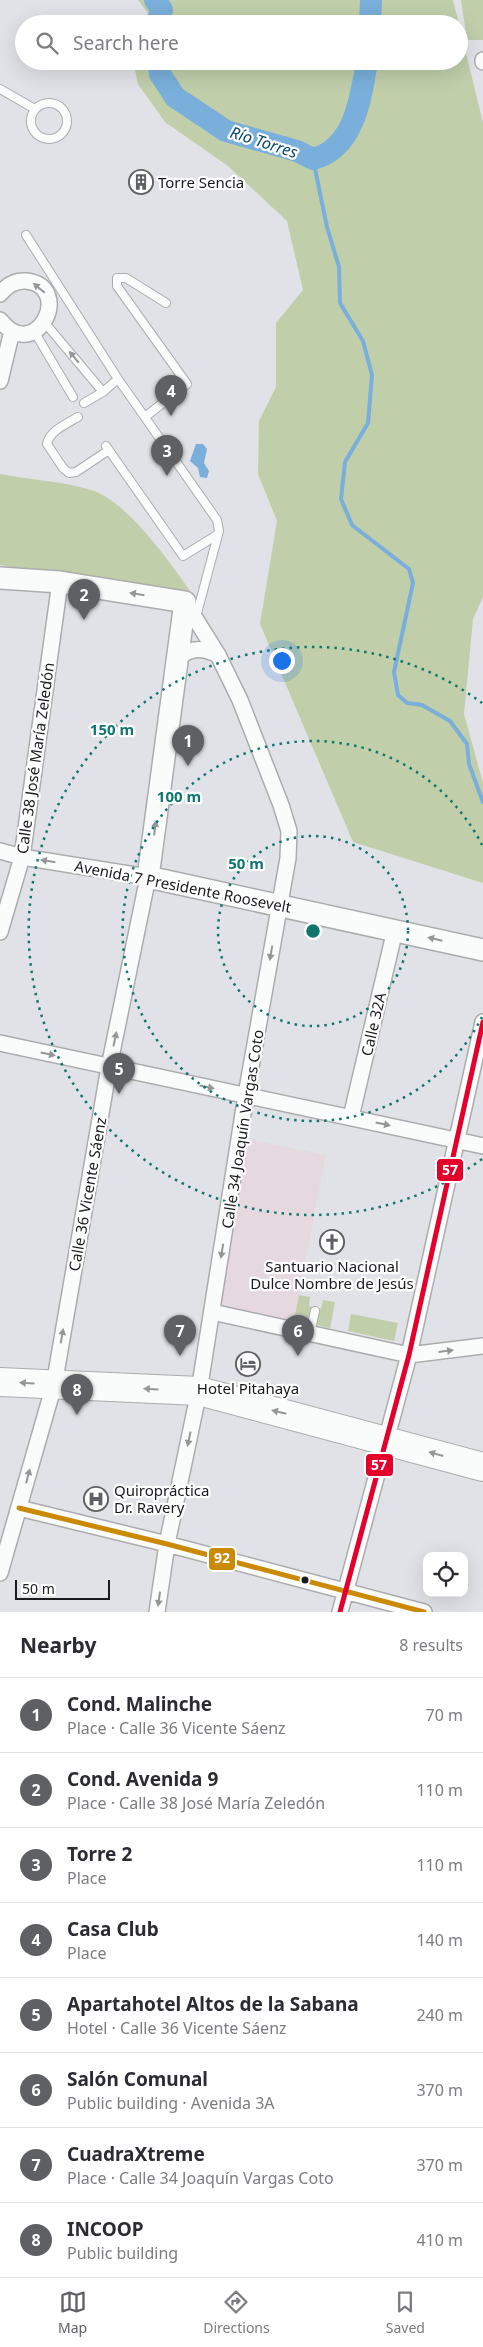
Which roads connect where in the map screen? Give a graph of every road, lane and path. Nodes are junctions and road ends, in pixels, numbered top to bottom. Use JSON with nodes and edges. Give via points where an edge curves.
{"nodes":[{"id":1,"x":0,"y":89,"type":"edge"},
{"id":2,"x":35,"y":109,"type":"junction"},
{"id":3,"x":26,"y":235,"type":"dead end"},
{"id":4,"x":0,"y":294,"type":"edge"},
{"id":5,"x":166,"y":303,"type":"dead end"},
{"id":6,"x":0,"y":320,"type":"edge"},
{"id":7,"x":40,"y":327,"type":"junction"},
{"id":8,"x":12,"y":331,"type":"junction"},
{"id":9,"x":118,"y":379,"type":"junction"},
{"id":10,"x":0,"y":381,"type":"edge"},
{"id":11,"x":103,"y":392,"type":"junction"},
{"id":12,"x":73,"y":397,"type":"dead end"},
{"id":13,"x":84,"y":403,"type":"dead end"},
{"id":14,"x":78,"y":417,"type":"dead end"},
{"id":15,"x":145,"y":417,"type":"junction"},
{"id":16,"x":217,"y":536,"type":"junction"},
{"id":17,"x":0,"y":578,"type":"edge"},
{"id":18,"x":60,"y":582,"type":"junction"},
{"id":19,"x":190,"y":610,"type":"junction"},
{"id":20,"x":218,"y":655,"type":"junction"},
{"id":21,"x":177,"y":659,"type":"junction"},
{"id":22,"x":0,"y":851,"type":"edge"},
{"id":23,"x":22,"y":857,"type":"junction"},
{"id":24,"x":148,"y":876,"type":"junction"},
{"id":25,"x":280,"y":905,"type":"junction"},
{"id":26,"x":396,"y":930,"type":"junction"},
{"id":27,"x":0,"y":932,"type":"edge"},
{"id":28,"x":483,"y":950,"type":"edge"},
{"id":29,"x":483,"y":1022,"type":"edge"},
{"id":30,"x":0,"y":1043,"type":"edge"},
{"id":31,"x":109,"y":1067,"type":"junction"},
{"id":32,"x":246,"y":1095,"type":"junction"},
{"id":33,"x":351,"y":1117,"type":"junction"},
{"id":34,"x":458,"y":1140,"type":"junction"},
{"id":35,"x":483,"y":1146,"type":"edge"},
{"id":36,"x":315,"y":1310,"type":"dead end"},
{"id":37,"x":212,"y":1312,"type":"junction"},
{"id":38,"x":310,"y":1334,"type":"junction"},
{"id":39,"x":483,"y":1346,"type":"edge"},
{"id":40,"x":409,"y":1355,"type":"junction"},
{"id":41,"x":0,"y":1382,"type":"edge"},
{"id":42,"x":54,"y":1384,"type":"junction"},
{"id":43,"x":199,"y":1392,"type":"junction"},
{"id":44,"x":388,"y":1440,"type":"junction"},
{"id":45,"x":483,"y":1467,"type":"edge"},
{"id":46,"x":19,"y":1508,"type":"junction"},
{"id":47,"x":167,"y":1544,"type":"junction"},
{"id":48,"x":0,"y":1573,"type":"edge"},
{"id":49,"x":345,"y":1591,"type":"junction"},
{"id":50,"x":157,"y":1612,"type":"edge"},
{"id":51,"x":340,"y":1612,"type":"edge"},
{"id":52,"x":424,"y":1612,"type":"edge"}],
"edges":[{"from":1,"to":2,"type":"lane"},
{"from":2,"to":2,"type":"lane","via":[[31,120],[39,135],[50,138],[61,134],[67,119],[62,108],[46,103]]},
{"from":3,"to":9,"type":"lane"},
{"from":7,"to":4,"type":"street","one_way":true,"via":[[50,306],[37,284],[12,283]]},
{"from":5,"to":15,"type":"lane","via":[[126,278],[117,278],[117,286],[187,384]]},
{"from":6,"to":8,"type":"street"},
{"from":7,"to":8,"type":"street","via":[[19,333]]},
{"from":11,"to":7,"type":"lane","one_way":true},
{"from":7,"to":12,"type":"lane"},
{"from":8,"to":10,"type":"street"},
{"from":9,"to":11,"type":"lane"},
{"from":9,"to":15,"type":"lane"},
{"from":11,"to":13,"type":"lane"},
{"from":14,"to":16,"type":"lane","via":[[47,440],[63,468],[69,473],[76,472],[107,448],[183,556]]},
{"from":15,"to":16,"type":"lane","via":[[217,520]]},
{"from":16,"to":19,"type":"lane"},
{"from":17,"to":18,"type":"street"},
{"from":19,"to":18,"type":"street","one_way":true},
{"from":18,"to":23,"type":"street","name":"Calle 38 José María Zeledón"},
{"from":19,"to":20,"type":"street","name":"Calle 34 Joaquín Vargas Coto"},
{"from":19,"to":21,"type":"street","name":"Calle 36 Vicente Sáenz"},
{"from":20,"to":21,"type":"street","via":[[192,649]]},
{"from":20,"to":25,"type":"street","name":"Calle 34 Joaquín Vargas Coto","via":[[240,700],[289,831]]},
{"from":24,"to":21,"type":"street","name":"Calle 36 Vicente Sáenz","one_way":true},
{"from":22,"to":23,"type":"street","name":"Avenida 7 Presidente Roosevelt"},
{"from":24,"to":23,"type":"street","name":"Avenida 7 Presidente Roosevelt","one_way":true},
{"from":23,"to":27,"type":"street","name":"Calle 38 José María Zeledón"},
{"from":24,"to":25,"type":"street","name":"Avenida 7 Presidente Roosevelt"},
{"from":31,"to":24,"type":"street","name":"Calle 36 Vicente Sáenz","one_way":true},
{"from":25,"to":26,"type":"street","name":"Avenida 7 Presidente Roosevelt"},
{"from":25,"to":32,"type":"street","name":"Calle 34 Joaquín Vargas Coto","one_way":true},
{"from":28,"to":26,"type":"street","name":"Avenida 7 Presidente Roosevelt","one_way":true},
{"from":26,"to":33,"type":"street","name":"Calle 32A"},
{"from":29,"to":34,"type":"street"},
{"from":30,"to":31,"type":"street","one_way":true},
{"from":31,"to":32,"type":"street","one_way":true},
{"from":42,"to":31,"type":"street","name":"Calle 36 Vicente Sáenz","one_way":true},
{"from":32,"to":33,"type":"street"},
{"from":32,"to":37,"type":"street","name":"Calle 34 Joaquín Vargas Coto","one_way":true},
{"from":33,"to":34,"type":"street","one_way":true},
{"from":34,"to":35,"type":"street"},
{"from":34,"to":40,"type":"street"},
{"from":36,"to":38,"type":"lane"},
{"from":37,"to":38,"type":"street"},
{"from":37,"to":43,"type":"street","name":"Calle 34 Joaquín Vargas Coto"},
{"from":38,"to":40,"type":"street"},
{"from":40,"to":39,"type":"street","one_way":true},
{"from":40,"to":44,"type":"street"},
{"from":42,"to":41,"type":"highway","one_way":true},
{"from":43,"to":42,"type":"highway","one_way":true},
{"from":46,"to":42,"type":"street","name":"Calle 36 Vicente Sáenz","one_way":true},
{"from":44,"to":43,"type":"highway","one_way":true},
{"from":43,"to":47,"type":"street","name":"Calle 34 Joaquín Vargas Coto","one_way":true},
{"from":45,"to":44,"type":"highway","one_way":true},
{"from":44,"to":49,"type":"street"},
{"from":46,"to":47,"type":"street"},
{"from":46,"to":48,"type":"street","name":"Calle 36 Vicente Sáenz"},
{"from":47,"to":49,"type":"street"},
{"from":47,"to":50,"type":"street","name":"Calle 34 Joaquín Vargas Coto","one_way":true},
{"from":49,"to":51,"type":"street"},
{"from":49,"to":52,"type":"street"}]}
